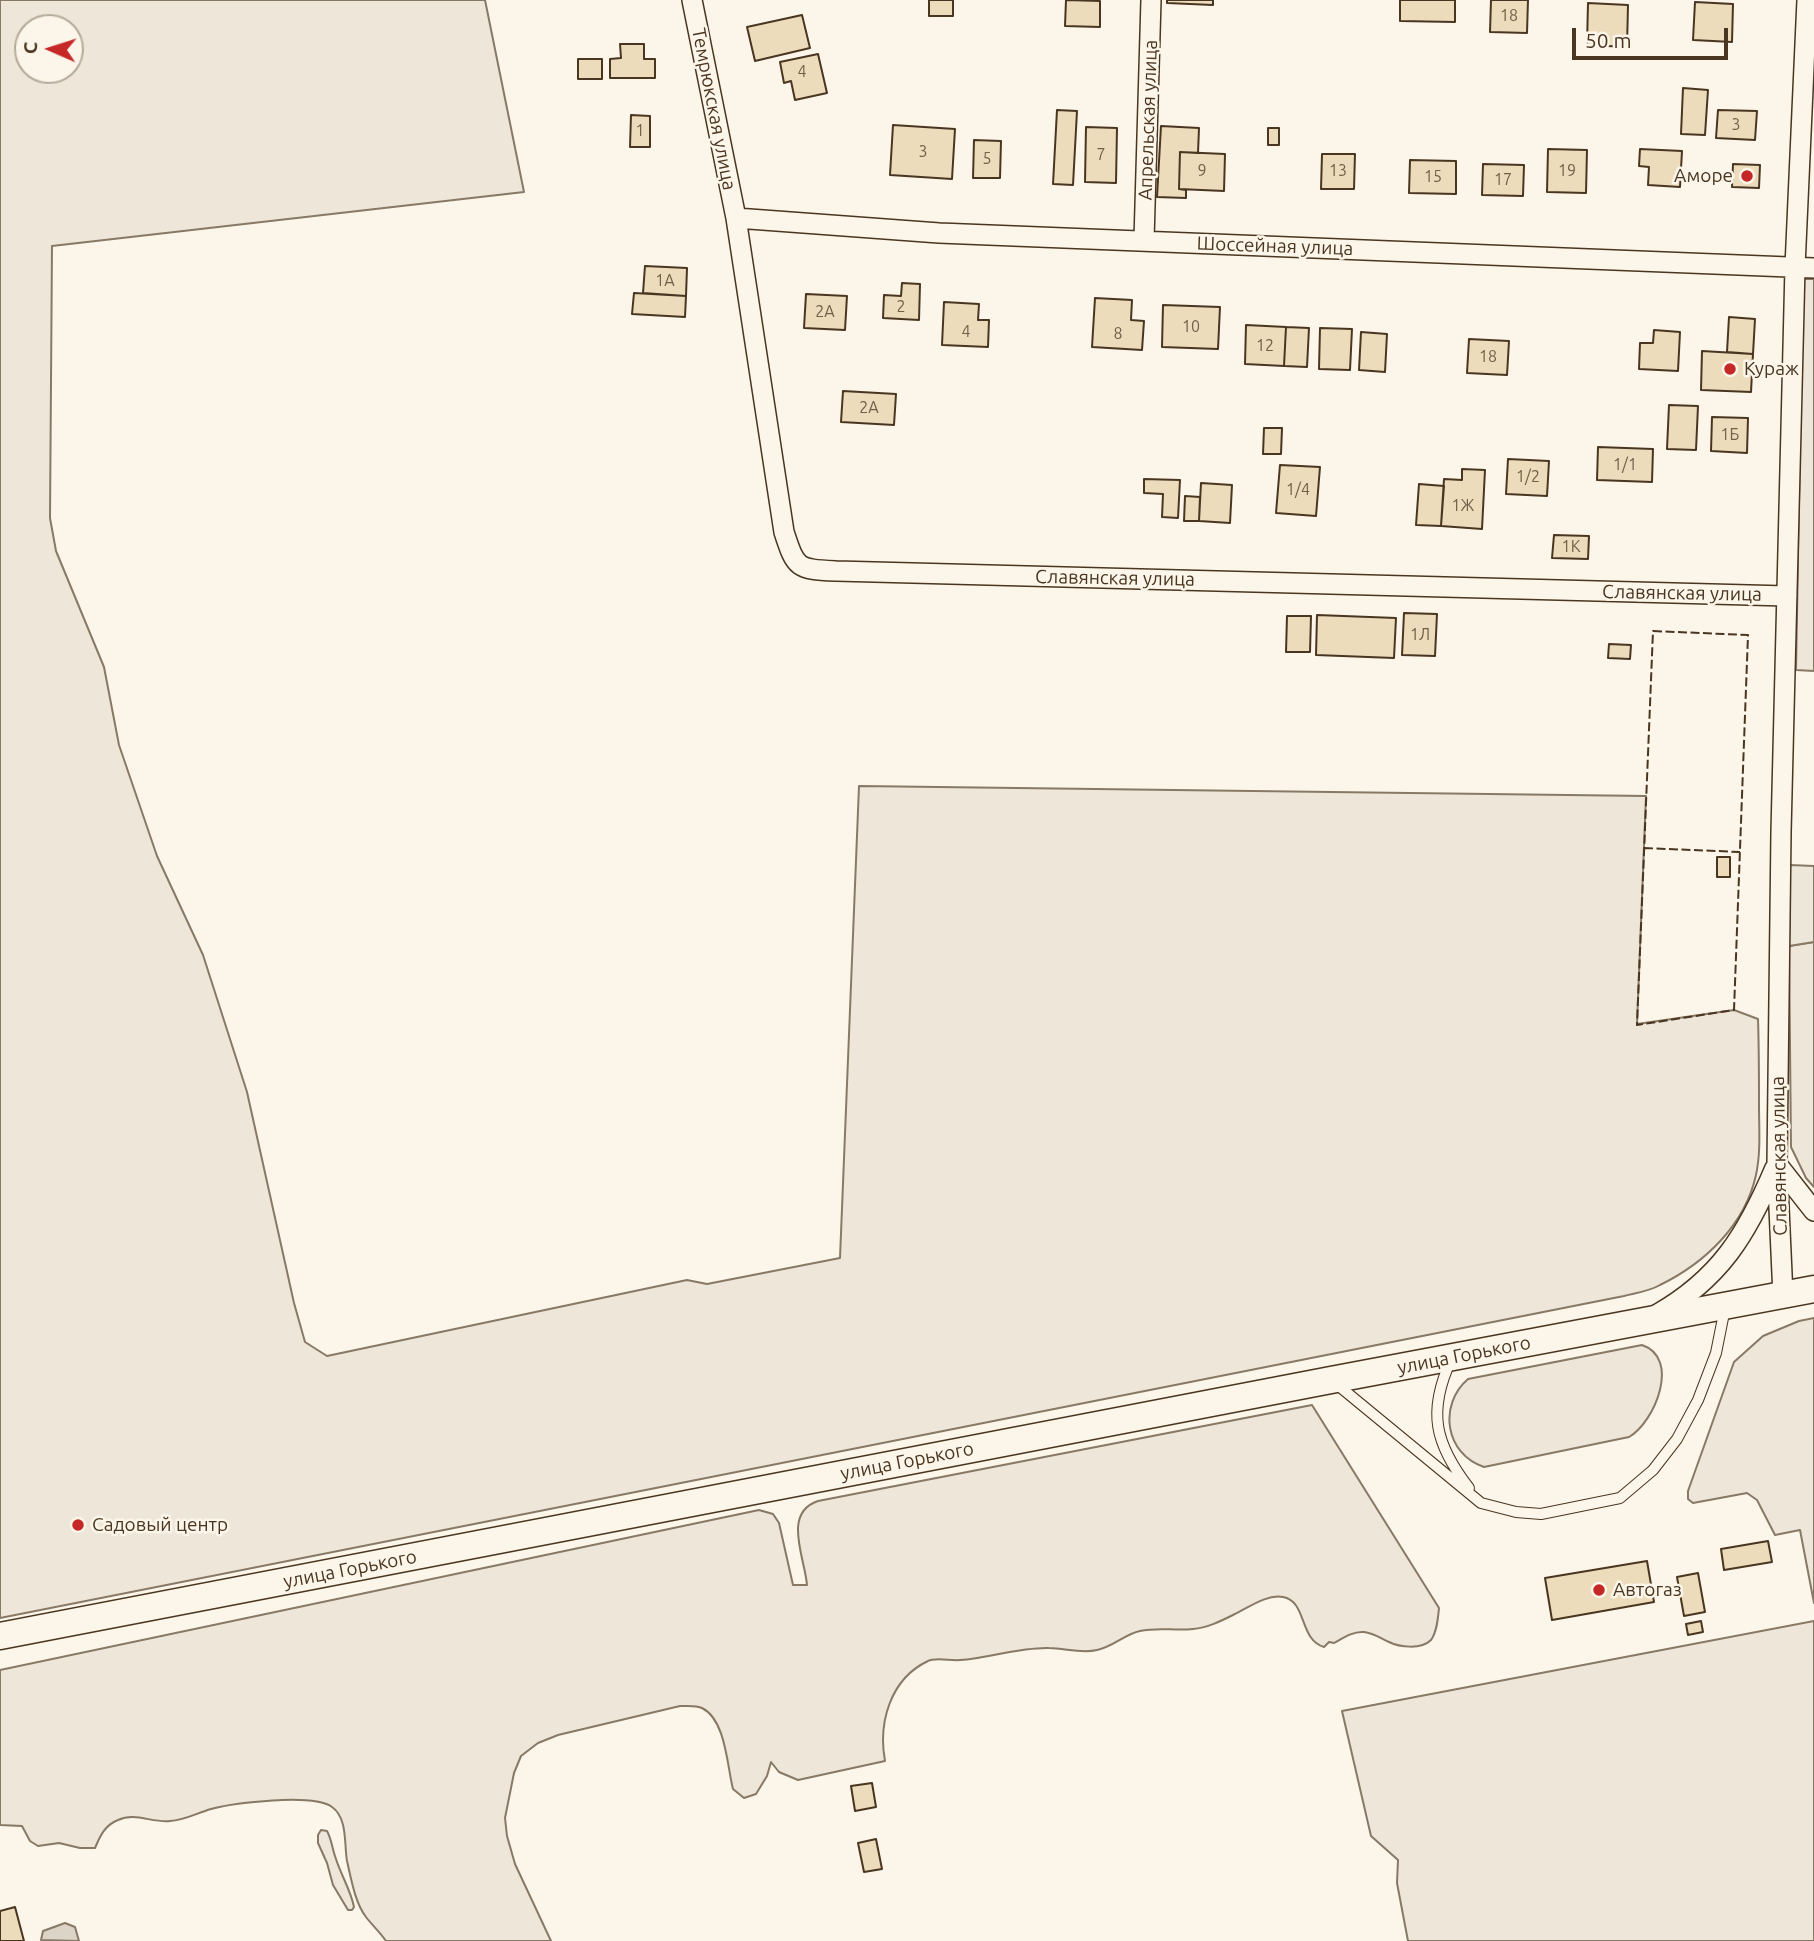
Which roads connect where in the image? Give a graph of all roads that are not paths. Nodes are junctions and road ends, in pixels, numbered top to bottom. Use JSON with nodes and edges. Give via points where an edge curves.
{"nodes":[{"id":1,"x":692,"y":0,"type":"edge"},
{"id":2,"x":1151,"y":0,"type":"edge"},
{"id":3,"x":1807,"y":0,"type":"edge"},
{"id":4,"x":736,"y":218,"type":"junction"},
{"id":5,"x":1144,"y":240,"type":"junction"},
{"id":6,"x":1805,"y":267,"type":"edge"},
{"id":7,"x":1787,"y":596,"type":"junction"},
{"id":8,"x":1777,"y":1164,"type":"junction"},
{"id":9,"x":1814,"y":1211,"type":"edge"},
{"id":10,"x":1814,"y":1289,"type":"edge"},
{"id":11,"x":1783,"y":1296,"type":"junction"},
{"id":12,"x":1725,"y":1307,"type":"junction"},
{"id":13,"x":1642,"y":1322,"type":"junction"},
{"id":14,"x":1453,"y":1357,"type":"junction"},
{"id":15,"x":1331,"y":1380,"type":"junction"},
{"id":16,"x":1481,"y":1503,"type":"junction"},
{"id":17,"x":0,"y":1636,"type":"edge"}],
"edges":[{"from":1,"to":4,"type":"street","name":"Темрюкская улица"},
{"from":2,"to":5,"type":"street","name":"Апрельская улица"},
{"from":3,"to":6,"type":"street","name":"Славянская улица"},
{"from":4,"to":5,"type":"street","name":"Шоссейная улица","via":[[939,233]]},
{"from":4,"to":7,"type":"street","name":"Славянская улица","via":[[784,531],[792,557],[809,569]]},
{"from":5,"to":6,"type":"street","name":"Шоссейная улица"},
{"from":6,"to":7,"type":"street","name":"Славянская улица"},
{"from":7,"to":8,"type":"street","name":"Славянская улица"},
{"from":8,"to":9,"type":"street"},
{"from":8,"to":11,"type":"street","name":"Славянская улица"},
{"from":8,"to":13,"type":"street","via":[[1759,1205],[1719,1268],[1672,1306]]},
{"from":10,"to":11,"type":"main road","name":"улица Горького"},
{"from":11,"to":12,"type":"main road","name":"улица Горького"},
{"from":12,"to":13,"type":"main road","name":"улица Горького"},
{"from":12,"to":16,"type":"lane","via":[[1716,1353],[1699,1399],[1677,1439],[1638,1484],[1620,1498],[1541,1514],[1516,1513]]},
{"from":13,"to":14,"type":"main road","name":"улица Горького"},
{"from":14,"to":15,"type":"main road","name":"улица Горького"},
{"from":14,"to":16,"type":"lane","via":[[1436,1404],[1441,1445]]},
{"from":15,"to":16,"type":"lane"},
{"from":15,"to":17,"type":"main road","name":"улица Горького"}]}
